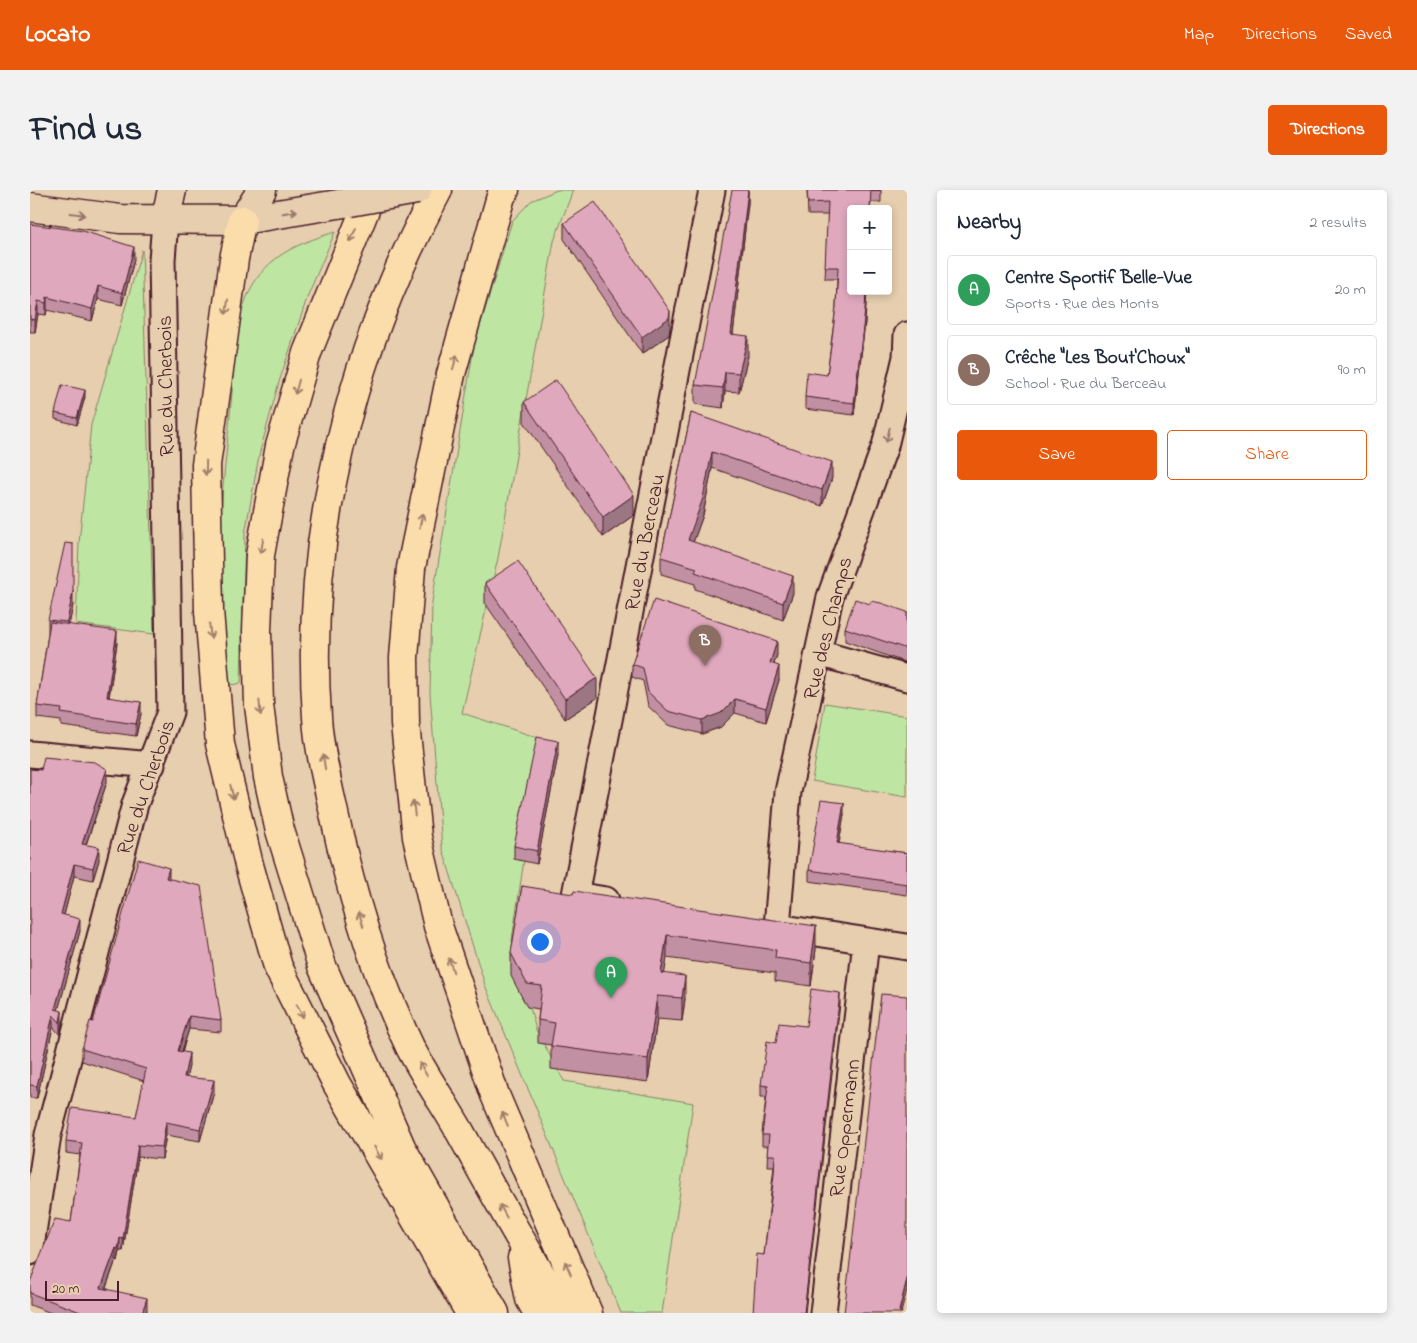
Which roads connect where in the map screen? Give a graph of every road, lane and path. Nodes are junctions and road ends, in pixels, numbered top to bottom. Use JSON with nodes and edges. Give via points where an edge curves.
{"nodes":[{"id":1,"x":172,"y":190,"type":"edge"},
{"id":2,"x":262,"y":190,"type":"edge"},
{"id":3,"x":417,"y":190,"type":"edge"},
{"id":4,"x":438,"y":190,"type":"edge"},
{"id":5,"x":505,"y":190,"type":"edge"},
{"id":6,"x":712,"y":190,"type":"edge"},
{"id":7,"x":361,"y":196,"type":"edge"},
{"id":8,"x":30,"y":208,"type":"edge"},
{"id":9,"x":242,"y":220,"type":"junction"},
{"id":10,"x":165,"y":221,"type":"junction"},
{"id":11,"x":907,"y":335,"type":"edge"},
{"id":12,"x":818,"y":653,"type":"junction"},
{"id":13,"x":907,"y":678,"type":"edge"},
{"id":14,"x":30,"y":754,"type":"edge"},
{"id":15,"x":152,"y":765,"type":"junction"},
{"id":16,"x":633,"y":904,"type":"edge"},
{"id":17,"x":866,"y":942,"type":"junction"},
{"id":18,"x":907,"y":947,"type":"edge"},
{"id":19,"x":39,"y":1134,"type":"edge"},
{"id":20,"x":520,"y":1242,"type":"junction"},
{"id":21,"x":30,"y":1252,"type":"edge"},
{"id":22,"x":470,"y":1313,"type":"edge"},
{"id":23,"x":494,"y":1313,"type":"edge"},
{"id":24,"x":538,"y":1313,"type":"edge"},
{"id":25,"x":564,"y":1313,"type":"edge"},
{"id":26,"x":588,"y":1313,"type":"edge"},
{"id":27,"x":823,"y":1313,"type":"edge"}],
"edges":[{"from":1,"to":10,"type":"main road"},
{"from":2,"to":9,"type":"main road"},
{"from":3,"to":7,"type":"main road","bridge":true},
{"from":20,"to":4,"type":"highway","one_way":true,"via":[[411,1048],[377,967],[350,884],[317,720],[318,591],[333,476],[348,408],[377,322],[412,238]]},
{"from":26,"to":5,"type":"highway","one_way":true,"via":[[494,1095],[438,926],[417,837],[405,724],[404,658],[411,568],[451,374]]},
{"from":6,"to":16,"type":"street","name":"Rue du Berceau","via":[[575,895]]},
{"from":9,"to":7,"type":"main road","one_way":true},
{"from":7,"to":23,"type":"highway","one_way":true,"via":[[307,353],[280,446],[260,555],[259,705],[268,777],[280,827],[322,966],[402,1149]]},
{"from":8,"to":10,"type":"main road","one_way":true},
{"from":9,"to":10,"type":"main road"},
{"from":9,"to":22,"type":"highway","one_way":true,"via":[[206,464],[208,611],[220,744],[278,967],[337,1084]]},
{"from":10,"to":15,"type":"street","name":"Rue du Cherbois","via":[[162,260],[170,712]]},
{"from":11,"to":12,"type":"street","name":"Rue des Champs","one_way":true,"via":[[906,357],[885,446],[830,598]]},
{"from":12,"to":13,"type":"street"},
{"from":12,"to":17,"type":"street","name":"Rue des Champs","via":[[788,792],[767,925]]},
{"from":14,"to":15,"type":"street"},
{"from":15,"to":19,"type":"street","name":"Rue du Cherbois","via":[[135,804]]},
{"from":17,"to":18,"type":"street"},
{"from":17,"to":27,"type":"street","name":"Rue Oppermann"},
{"from":19,"to":21,"type":"street","name":"Rue du Cherbois"},
{"from":20,"to":24,"type":"highway","via":[[530,1299]]},
{"from":20,"to":25,"type":"highway"}]}
